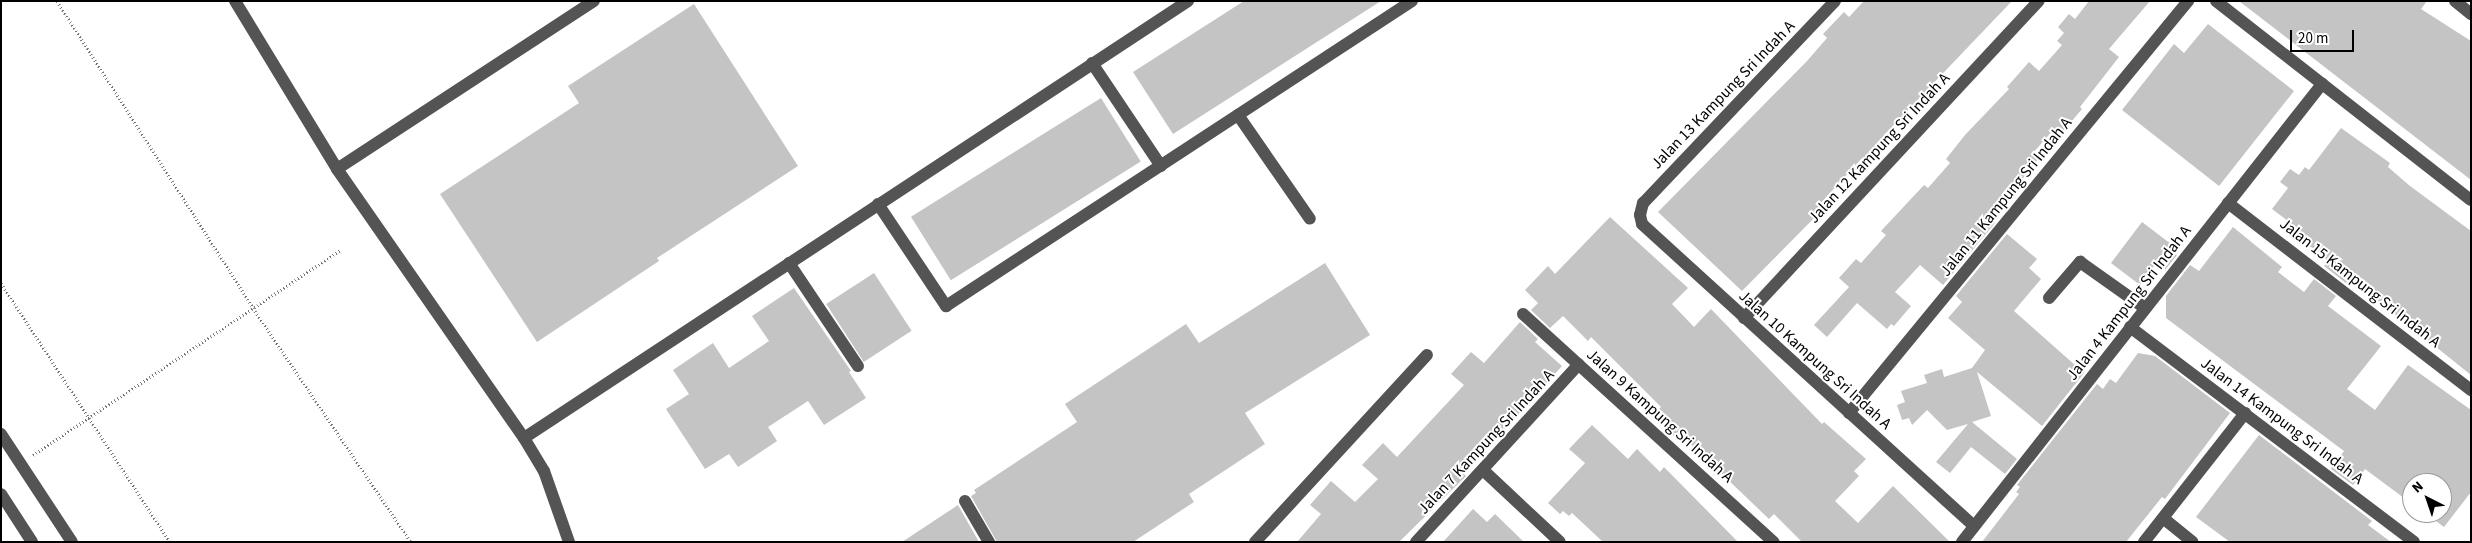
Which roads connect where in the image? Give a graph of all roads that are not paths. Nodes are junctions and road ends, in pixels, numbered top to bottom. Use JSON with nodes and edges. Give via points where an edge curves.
{"nodes":[{"id":1,"x":235,"y":1,"type":"edge"},
{"id":2,"x":594,"y":1,"type":"edge"},
{"id":3,"x":1188,"y":1,"type":"edge"},
{"id":4,"x":1412,"y":1,"type":"edge"},
{"id":5,"x":1835,"y":1,"type":"edge"},
{"id":6,"x":2039,"y":1,"type":"edge"},
{"id":7,"x":2188,"y":1,"type":"edge"},
{"id":8,"x":2216,"y":1,"type":"edge"},
{"id":9,"x":2455,"y":1,"type":"edge"},
{"id":10,"x":2471,"y":14,"type":"edge"},
{"id":11,"x":1092,"y":63,"type":"junction"},
{"id":12,"x":2322,"y":84,"type":"junction"},
{"id":13,"x":1238,"y":115,"type":"junction"},
{"id":14,"x":1161,"y":166,"type":"junction"},
{"id":15,"x":338,"y":169,"type":"junction"},
{"id":16,"x":2471,"y":200,"type":"edge"},
{"id":17,"x":2228,"y":203,"type":"junction"},
{"id":18,"x":878,"y":204,"type":"junction"},
{"id":19,"x":1640,"y":215,"type":"joint"},
{"id":20,"x":1310,"y":219,"type":"dead end"},
{"id":21,"x":789,"y":264,"type":"junction"},
{"id":22,"x":2049,"y":298,"type":"dead end"},
{"id":23,"x":2145,"y":308,"type":"junction"},
{"id":24,"x":1523,"y":314,"type":"dead end"},
{"id":25,"x":1744,"y":318,"type":"junction"},
{"id":26,"x":2130,"y":327,"type":"junction"},
{"id":27,"x":1427,"y":355,"type":"dead end"},
{"id":28,"x":1579,"y":364,"type":"junction"},
{"id":29,"x":858,"y":366,"type":"dead end"},
{"id":30,"x":2471,"y":390,"type":"edge"},
{"id":31,"x":1849,"y":413,"type":"junction"},
{"id":32,"x":2245,"y":413,"type":"junction"},
{"id":33,"x":1,"y":434,"type":"edge"},
{"id":34,"x":524,"y":438,"type":"junction"},
{"id":35,"x":1483,"y":470,"type":"junction"},
{"id":36,"x":1,"y":494,"type":"edge"},
{"id":37,"x":965,"y":501,"type":"dead end"},
{"id":38,"x":2163,"y":518,"type":"junction"},
{"id":39,"x":1974,"y":526,"type":"junction"},
{"id":40,"x":32,"y":542,"type":"edge"},
{"id":41,"x":72,"y":542,"type":"edge"},
{"id":42,"x":568,"y":542,"type":"edge"},
{"id":43,"x":989,"y":542,"type":"edge"},
{"id":44,"x":1255,"y":542,"type":"edge"},
{"id":45,"x":1416,"y":542,"type":"edge"},
{"id":46,"x":1560,"y":542,"type":"edge"},
{"id":47,"x":1774,"y":542,"type":"edge"},
{"id":48,"x":1962,"y":542,"type":"edge"},
{"id":49,"x":2144,"y":542,"type":"edge"},
{"id":50,"x":2193,"y":542,"type":"edge"},
{"id":51,"x":2414,"y":542,"type":"edge"}],
"edges":[{"from":1,"to":15,"type":"street"},
{"from":2,"to":15,"type":"street"},
{"from":3,"to":11,"type":"street"},
{"from":4,"to":13,"type":"street"},
{"from":5,"to":19,"type":"street","name":"Jalan 13 Kampung Sri Indah A","via":[[1643,203]]},
{"from":6,"to":25,"type":"street","name":"Jalan 12 Kampung Sri Indah A"},
{"from":7,"to":31,"type":"street","name":"Jalan 11 Kampung Sri Indah A"},
{"from":8,"to":12,"type":"street"},
{"from":9,"to":10,"type":"street"},
{"from":11,"to":14,"type":"street"},
{"from":11,"to":18,"type":"street"},
{"from":12,"to":16,"type":"street"},
{"from":12,"to":17,"type":"street","name":"Jalan 4 Kampung Sri Indah A"},
{"from":13,"to":14,"type":"street"},
{"from":13,"to":20,"type":"street"},
{"from":14,"to":18,"type":"street","via":[[946,306]]},
{"from":15,"to":34,"type":"street"},
{"from":17,"to":23,"type":"street","name":"Jalan 4 Kampung Sri Indah A"},
{"from":17,"to":30,"type":"street","name":"Jalan 15 Kampung Sri Indah A"},
{"from":18,"to":21,"type":"street"},
{"from":19,"to":25,"type":"street","name":"Jalan 10 Kampung Sri Indah A","via":[[1642,224]]},
{"from":21,"to":29,"type":"street"},
{"from":21,"to":34,"type":"street"},
{"from":22,"to":23,"type":"street","via":[[2080,262]]},
{"from":23,"to":26,"type":"street","name":"Jalan 4 Kampung Sri Indah A"},
{"from":24,"to":28,"type":"street","name":"Jalan 9 Kampung Sri Indah A"},
{"from":25,"to":31,"type":"street","name":"Jalan 10 Kampung Sri Indah A"},
{"from":26,"to":32,"type":"street","name":"Jalan 14 Kampung Sri Indah A"},
{"from":26,"to":39,"type":"street","name":"Jalan 4 Kampung Sri Indah A"},
{"from":27,"to":44,"type":"street"},
{"from":28,"to":35,"type":"street","name":"Jalan 7 Kampung Sri Indah A"},
{"from":28,"to":47,"type":"street","name":"Jalan 9 Kampung Sri Indah A"},
{"from":31,"to":39,"type":"street","name":"Jalan 10 Kampung Sri Indah A"},
{"from":32,"to":38,"type":"street"},
{"from":32,"to":51,"type":"street","name":"Jalan 14 Kampung Sri Indah A"},
{"from":33,"to":41,"type":"street"},
{"from":34,"to":42,"type":"street","via":[[544,471]]},
{"from":35,"to":45,"type":"street","name":"Jalan 7 Kampung Sri Indah A"},
{"from":35,"to":46,"type":"street"},
{"from":36,"to":40,"type":"street"},
{"from":37,"to":43,"type":"street"},
{"from":38,"to":49,"type":"street"},
{"from":38,"to":50,"type":"street"},
{"from":39,"to":48,"type":"street","name":"Jalan 4 Kampung Sri Indah A"}]}
